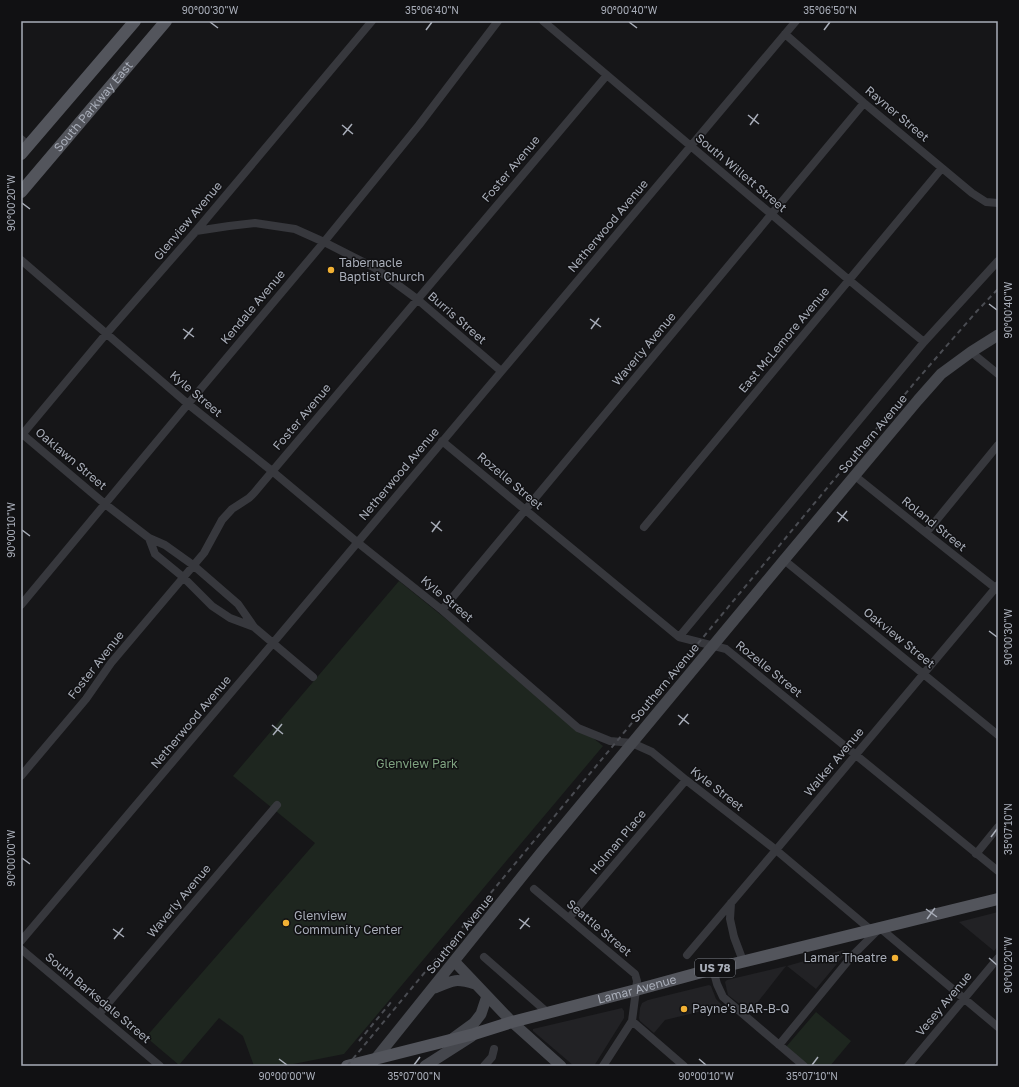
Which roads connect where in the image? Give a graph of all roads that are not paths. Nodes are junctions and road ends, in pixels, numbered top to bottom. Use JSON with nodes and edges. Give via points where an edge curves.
{"nodes":[{"id":1,"x":135,"y":21,"type":"edge"},
{"id":2,"x":166,"y":21,"type":"edge"},
{"id":3,"x":372,"y":21,"type":"edge"},
{"id":4,"x":498,"y":21,"type":"edge"},
{"id":5,"x":543,"y":21,"type":"edge"},
{"id":6,"x":796,"y":21,"type":"edge"},
{"id":7,"x":785,"y":34,"type":"junction"},
{"id":8,"x":607,"y":75,"type":"junction"},
{"id":9,"x":864,"y":103,"type":"junction"},
{"id":10,"x":24,"y":146,"type":"edge"},
{"id":11,"x":690,"y":146,"type":"junction"},
{"id":12,"x":942,"y":168,"type":"junction"},
{"id":13,"x":21,"y":192,"type":"edge"},
{"id":14,"x":998,"y":203,"type":"edge"},
{"id":15,"x":772,"y":214,"type":"junction"},
{"id":16,"x":196,"y":231,"type":"junction"},
{"id":17,"x":324,"y":242,"type":"junction"},
{"id":18,"x":21,"y":260,"type":"edge"},
{"id":19,"x":998,"y":261,"type":"edge"},
{"id":20,"x":849,"y":280,"type":"junction"},
{"id":21,"x":417,"y":298,"type":"junction"},
{"id":22,"x":106,"y":334,"type":"junction"},
{"id":23,"x":998,"y":335,"type":"edge"},
{"id":24,"x":924,"y":342,"type":"junction"},
{"id":25,"x":971,"y":352,"type":"junction"},
{"id":26,"x":501,"y":371,"type":"junction"},
{"id":27,"x":998,"y":374,"type":"edge"},
{"id":28,"x":188,"y":404,"type":"junction"},
{"id":29,"x":21,"y":434,"type":"edge"},
{"id":30,"x":442,"y":441,"type":"junction"},
{"id":31,"x":998,"y":446,"type":"edge"},
{"id":32,"x":272,"y":471,"type":"junction"},
{"id":33,"x":855,"y":476,"type":"junction"},
{"id":34,"x":105,"y":504,"type":"junction"},
{"id":35,"x":526,"y":510,"type":"junction"},
{"id":36,"x":644,"y":527,"type":"dead end"},
{"id":37,"x":926,"y":533,"type":"junction"},
{"id":38,"x":149,"y":538,"type":"junction"},
{"id":39,"x":357,"y":542,"type":"junction"},
{"id":40,"x":784,"y":560,"type":"junction"},
{"id":41,"x":193,"y":565,"type":"junction"},
{"id":42,"x":183,"y":577,"type":"junction"},
{"id":43,"x":997,"y":587,"type":"edge"},
{"id":44,"x":21,"y":605,"type":"edge"},
{"id":45,"x":442,"y":610,"type":"junction"},
{"id":46,"x":254,"y":627,"type":"junction"},
{"id":47,"x":679,"y":637,"type":"junction"},
{"id":48,"x":273,"y":643,"type":"junction"},
{"id":49,"x":713,"y":646,"type":"junction"},
{"id":50,"x":923,"y":673,"type":"junction"},
{"id":51,"x":313,"y":676,"type":"dead end"},
{"id":52,"x":998,"y":735,"type":"edge"},
{"id":53,"x":632,"y":743,"type":"junction"},
{"id":54,"x":856,"y":755,"type":"junction"},
{"id":55,"x":21,"y":776,"type":"edge"},
{"id":56,"x":686,"y":780,"type":"junction"},
{"id":57,"x":277,"y":804,"type":"dead end"},
{"id":58,"x":998,"y":828,"type":"edge"},
{"id":59,"x":776,"y":850,"type":"junction"},
{"id":60,"x":976,"y":854,"type":"junction"},
{"id":61,"x":998,"y":871,"type":"edge"},
{"id":62,"x":534,"y":889,"type":"dead end"},
{"id":63,"x":998,"y":899,"type":"edge"},
{"id":64,"x":731,"y":903,"type":"junction"},
{"id":65,"x":569,"y":918,"type":"junction"},
{"id":66,"x":875,"y":929,"type":"junction"},
{"id":67,"x":21,"y":941,"type":"edge"},
{"id":68,"x":21,"y":949,"type":"edge"},
{"id":69,"x":687,"y":955,"type":"dead end"},
{"id":70,"x":484,"y":957,"type":"dead end"},
{"id":71,"x":998,"y":958,"type":"edge"},
{"id":72,"x":454,"y":961,"type":"junction"},
{"id":73,"x":743,"y":962,"type":"junction"},
{"id":74,"x":713,"y":969,"type":"junction"},
{"id":75,"x":477,"y":985,"type":"junction"},
{"id":76,"x":432,"y":989,"type":"junction"},
{"id":77,"x":636,"y":990,"type":"junction"},
{"id":78,"x":487,"y":996,"type":"junction"},
{"id":79,"x":964,"y":998,"type":"junction"},
{"id":80,"x":548,"y":1013,"type":"junction"},
{"id":81,"x":99,"y":1014,"type":"junction"},
{"id":82,"x":632,"y":1021,"type":"junction"},
{"id":83,"x":512,"y":1022,"type":"junction"},
{"id":84,"x":998,"y":1027,"type":"edge"},
{"id":85,"x":474,"y":1034,"type":"junction"},
{"id":86,"x":452,"y":1040,"type":"junction"},
{"id":87,"x":779,"y":1045,"type":"junction"},
{"id":88,"x":494,"y":1049,"type":"dead end"},
{"id":89,"x":801,"y":1065,"type":"edge"},
{"id":90,"x":160,"y":1066,"type":"edge"},
{"id":91,"x":347,"y":1066,"type":"edge"},
{"id":92,"x":370,"y":1066,"type":"edge"},
{"id":93,"x":425,"y":1066,"type":"edge"},
{"id":94,"x":484,"y":1066,"type":"edge"},
{"id":95,"x":561,"y":1066,"type":"edge"},
{"id":96,"x":603,"y":1066,"type":"edge"},
{"id":97,"x":684,"y":1066,"type":"edge"},
{"id":98,"x":908,"y":1066,"type":"edge"}],
"edges":[{"from":1,"to":10,"type":"main road","name":"South Parkway East"},
{"from":2,"to":13,"type":"main road","name":"South Parkway East"},
{"from":3,"to":16,"type":"street","name":"Glenview Avenue"},
{"from":4,"to":17,"type":"street","name":"Kendale Avenue","via":[[419,125]]},
{"from":5,"to":8,"type":"street","name":"South Willett Street"},
{"from":6,"to":7,"type":"street","name":"Netherwood Avenue"},
{"from":7,"to":9,"type":"street","name":"Rayner Street"},
{"from":7,"to":11,"type":"street","name":"Netherwood Avenue"},
{"from":8,"to":11,"type":"street","name":"South Willett Street"},
{"from":8,"to":21,"type":"street","name":"Foster Avenue"},
{"from":9,"to":12,"type":"street","name":"Rayner Street"},
{"from":9,"to":15,"type":"street","name":"Waverly Avenue"},
{"from":11,"to":15,"type":"street","name":"South Willett Street"},
{"from":11,"to":26,"type":"street","name":"Netherwood Avenue"},
{"from":12,"to":14,"type":"street","name":"Rayner Street","via":[[986,202]]},
{"from":12,"to":20,"type":"street","name":"East McLemore Avenue"},
{"from":15,"to":20,"type":"street","name":"South Willett Street"},
{"from":15,"to":35,"type":"street","name":"Waverly Avenue"},
{"from":16,"to":17,"type":"street","name":"Burris Street","via":[[255,223],[295,229]]},
{"from":16,"to":22,"type":"street","name":"Glenview Avenue"},
{"from":17,"to":21,"type":"street","name":"Burris Street","via":[[375,268]]},
{"from":17,"to":28,"type":"street","name":"Kendale Avenue"},
{"from":18,"to":22,"type":"street","name":"Kyle Street"},
{"from":19,"to":24,"type":"street","name":"Southern Avenue"},
{"from":20,"to":24,"type":"street","name":"South Willett Street"},
{"from":20,"to":36,"type":"street","name":"East McLemore Avenue"},
{"from":21,"to":26,"type":"street","name":"Burris Street"},
{"from":21,"to":32,"type":"street","name":"Foster Avenue"},
{"from":22,"to":28,"type":"street","name":"Kyle Street"},
{"from":22,"to":29,"type":"street","name":"Glenview Avenue"},
{"from":23,"to":25,"type":"main road","name":"Southern Avenue"},
{"from":24,"to":47,"type":"street","name":"Southern Avenue"},
{"from":25,"to":27,"type":"street"},
{"from":25,"to":33,"type":"main road","name":"Southern Avenue","via":[[941,374]]},
{"from":26,"to":30,"type":"street","name":"Netherwood Avenue"},
{"from":28,"to":32,"type":"street","name":"Kyle Street"},
{"from":28,"to":34,"type":"street","name":"Kendale Avenue"},
{"from":29,"to":34,"type":"street","name":"Oaklawn Street"},
{"from":30,"to":35,"type":"street","name":"Rozelle Street"},
{"from":30,"to":39,"type":"street","name":"Netherwood Avenue"},
{"from":31,"to":37,"type":"street"},
{"from":32,"to":39,"type":"street","name":"Kyle Street"},
{"from":32,"to":41,"type":"street","name":"Foster Avenue","via":[[249,498],[232,509],[222,520],[204,553]]},
{"from":33,"to":37,"type":"street","name":"Roland Street"},
{"from":33,"to":40,"type":"main road","name":"Southern Avenue"},
{"from":34,"to":38,"type":"street","name":"Oaklawn Street"},
{"from":34,"to":44,"type":"street","name":"Kendale Avenue"},
{"from":35,"to":45,"type":"street","name":"Waverly Avenue"},
{"from":35,"to":47,"type":"street","name":"Rozelle Street"},
{"from":37,"to":43,"type":"street","name":"Roland Street"},
{"from":38,"to":41,"type":"street","via":[[165,545]]},
{"from":38,"to":42,"type":"street","via":[[155,554]]},
{"from":39,"to":45,"type":"street","name":"Kyle Street"},
{"from":39,"to":48,"type":"street","name":"Netherwood Avenue"},
{"from":40,"to":49,"type":"main road","name":"Southern Avenue"},
{"from":40,"to":50,"type":"street","name":"Oakview Street"},
{"from":41,"to":42,"type":"street","name":"Foster Avenue"},
{"from":41,"to":46,"type":"street","via":[[238,604]]},
{"from":42,"to":46,"type":"street","via":[[212,606],[230,618]]},
{"from":42,"to":55,"type":"street","name":"Foster Avenue"},
{"from":43,"to":50,"type":"street","name":"Walker Avenue"},
{"from":45,"to":53,"type":"street","name":"Kyle Street","via":[[578,728],[610,741]]},
{"from":46,"to":48,"type":"street"},
{"from":47,"to":49,"type":"street","name":"Rozelle Street"},
{"from":48,"to":51,"type":"street"},
{"from":48,"to":67,"type":"street","name":"Netherwood Avenue"},
{"from":49,"to":53,"type":"main road","name":"Southern Avenue"},
{"from":49,"to":54,"type":"street","name":"Rozelle Street","via":[[726,649]]},
{"from":50,"to":52,"type":"street","name":"Oakview Street"},
{"from":50,"to":54,"type":"street","name":"Walker Avenue"},
{"from":53,"to":56,"type":"street","name":"Kyle Street","via":[[652,752]]},
{"from":53,"to":72,"type":"main road","name":"Southern Avenue"},
{"from":54,"to":59,"type":"street","name":"Walker Avenue"},
{"from":54,"to":60,"type":"street","name":"Rozelle Street"},
{"from":56,"to":59,"type":"street","name":"Kyle Street"},
{"from":56,"to":65,"type":"street","name":"Holman Place"},
{"from":57,"to":81,"type":"street","name":"Waverly Avenue"},
{"from":58,"to":60,"type":"street"},
{"from":59,"to":64,"type":"street","name":"Walker Avenue"},
{"from":59,"to":66,"type":"street","name":"Kyle Street"},
{"from":60,"to":61,"type":"street","name":"Rozelle Street"},
{"from":62,"to":65,"type":"street","name":"Seattle Street"},
{"from":63,"to":66,"type":"main road","name":"Lamar Avenue","number":"US 78"},
{"from":64,"to":69,"type":"street","name":"Walker Avenue"},
{"from":64,"to":73,"type":"street","via":[[730,919]]},
{"from":65,"to":77,"type":"street","name":"Seattle Street","via":[[635,974]]},
{"from":66,"to":73,"type":"main road","name":"Lamar Avenue","number":"US 78"},
{"from":66,"to":79,"type":"street","name":"Kyle Street"},
{"from":66,"to":87,"type":"street"},
{"from":68,"to":81,"type":"street","name":"South Barksdale Street"},
{"from":70,"to":80,"type":"street"},
{"from":71,"to":79,"type":"street","name":"Vesey Avenue"},
{"from":72,"to":75,"type":"main road"},
{"from":72,"to":76,"type":"main road","name":"Southern Avenue"},
{"from":73,"to":74,"type":"main road","name":"Lamar Avenue","number":"US 78"},
{"from":74,"to":77,"type":"main road","name":"Lamar Avenue","number":"US 78"},
{"from":74,"to":87,"type":"street","via":[[723,997]]},
{"from":75,"to":76,"type":"main road","via":[[464,980],[450,981]]},
{"from":75,"to":78,"type":"main road"},
{"from":76,"to":92,"type":"main road","name":"Southern Avenue"},
{"from":77,"to":80,"type":"main road","name":"Lamar Avenue","number":"US 78"},
{"from":77,"to":82,"type":"street"},
{"from":78,"to":83,"type":"main road"},
{"from":78,"to":86,"type":"main road","via":[[481,1014],[474,1023]]},
{"from":79,"to":84,"type":"street","name":"Kyle Street"},
{"from":79,"to":98,"type":"street","name":"Vesey Avenue"},
{"from":80,"to":83,"type":"main road","name":"Lamar Avenue","number":"US 78"},
{"from":81,"to":90,"type":"street","name":"South Barksdale Street"},
{"from":82,"to":96,"type":"street"},
{"from":82,"to":97,"type":"street"},
{"from":83,"to":85,"type":"main road","name":"Lamar Avenue","number":"US 78"},
{"from":83,"to":95,"type":"main road"},
{"from":85,"to":86,"type":"main road","name":"Lamar Avenue","number":"US 78"},
{"from":85,"to":93,"type":"main road"},
{"from":86,"to":91,"type":"main road","name":"Lamar Avenue","number":"US 78"},
{"from":87,"to":89,"type":"street"},
{"from":88,"to":94,"type":"street","via":[[492,1057]]}]}
